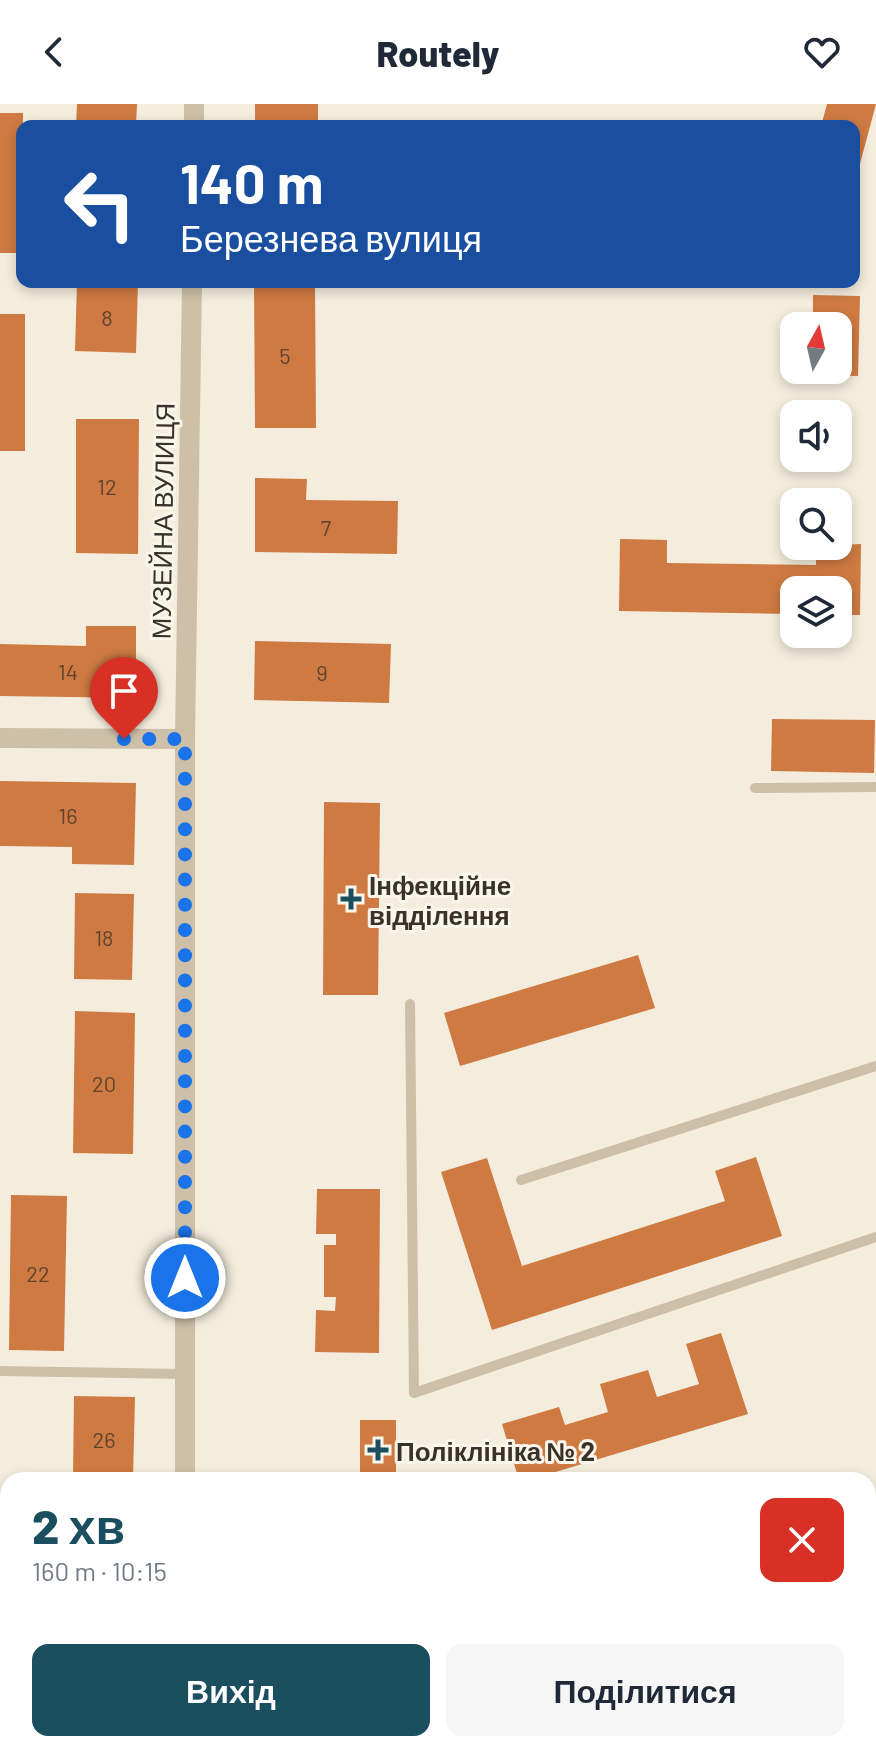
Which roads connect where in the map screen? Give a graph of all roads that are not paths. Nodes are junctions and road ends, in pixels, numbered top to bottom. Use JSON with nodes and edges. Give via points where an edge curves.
{"nodes":[{"id":1,"x":192,"y":288,"type":"edge"},
{"id":2,"x":0,"y":738,"type":"edge"},
{"id":3,"x":185,"y":739,"type":"junction"},
{"id":4,"x":876,"y":787,"type":"edge"},
{"id":5,"x":755,"y":788,"type":"dead end"},
{"id":6,"x":410,"y":1004,"type":"dead end"},
{"id":7,"x":876,"y":1066,"type":"edge"},
{"id":8,"x":521,"y":1180,"type":"dead end"},
{"id":9,"x":876,"y":1237,"type":"edge"},
{"id":10,"x":0,"y":1371,"type":"edge"},
{"id":11,"x":185,"y":1374,"type":"junction"},
{"id":12,"x":185,"y":1472,"type":"edge"}],
"edges":[{"from":1,"to":3,"type":"street","name":"МУЗЕЙНА ВУЛИЦЯ"},
{"from":2,"to":3,"type":"street"},
{"from":3,"to":11,"type":"street","name":"МУЗЕЙНА ВУЛИЦЯ"},
{"from":4,"to":5,"type":"lane"},
{"from":6,"to":9,"type":"lane","via":[[414,1393]]},
{"from":7,"to":8,"type":"lane"},
{"from":10,"to":11,"type":"lane"},
{"from":11,"to":12,"type":"street","name":"МУЗЕЙНА ВУЛИЦЯ"}]}
